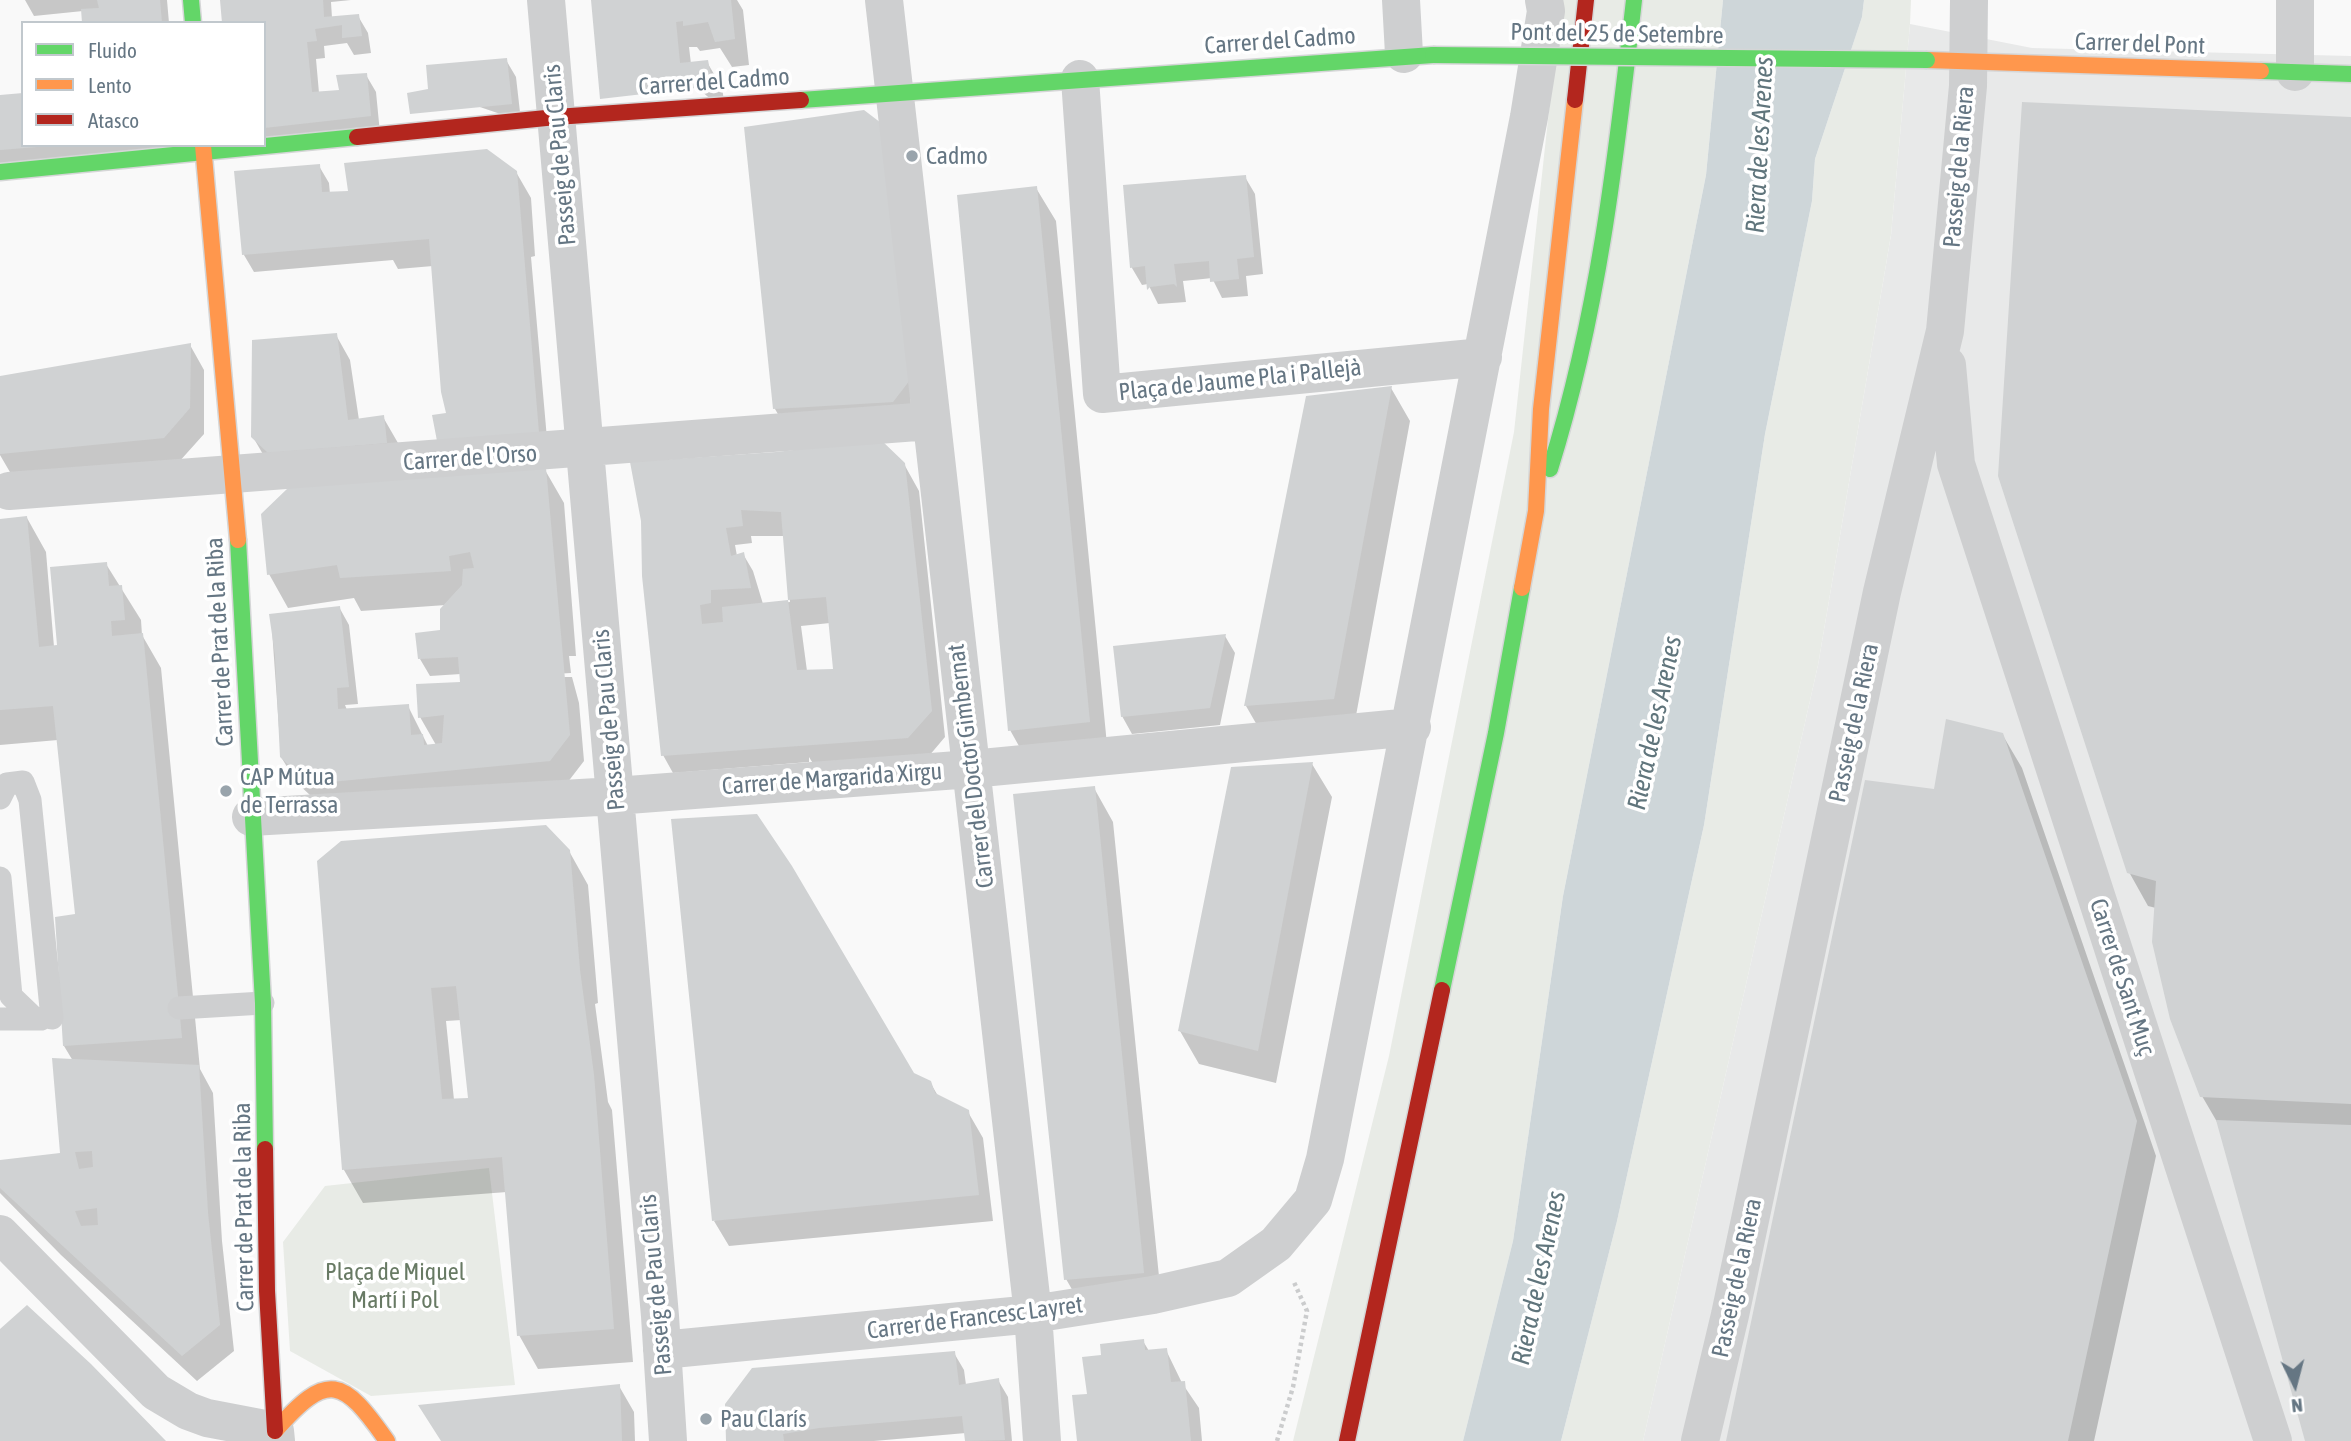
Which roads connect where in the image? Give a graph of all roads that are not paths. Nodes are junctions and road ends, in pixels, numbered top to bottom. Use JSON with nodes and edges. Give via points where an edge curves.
{"nodes":[{"id":1,"x":191,"y":0,"type":"edge"},
{"id":2,"x":546,"y":0,"type":"edge"},
{"id":3,"x":884,"y":0,"type":"edge"},
{"id":4,"x":1401,"y":0,"type":"edge"},
{"id":5,"x":1544,"y":0,"type":"edge"},
{"id":6,"x":1586,"y":0,"type":"edge"},
{"id":7,"x":1634,"y":0,"type":"edge"},
{"id":8,"x":1969,"y":0,"type":"edge"},
{"id":9,"x":2295,"y":0,"type":"edge"},
{"id":10,"x":193,"y":21,"type":"edge"},
{"id":11,"x":1418,"y":54,"type":"junction"},
{"id":12,"x":1927,"y":60,"type":"joint"},
{"id":13,"x":1968,"y":62,"type":"junction"},
{"id":14,"x":2295,"y":72,"type":"junction"},
{"id":15,"x":2351,"y":74,"type":"edge"},
{"id":16,"x":1080,"y":79,"type":"junction"},
{"id":17,"x":893,"y":92,"type":"junction"},
{"id":18,"x":556,"y":117,"type":"junction"},
{"id":19,"x":266,"y":143,"type":"edge"},
{"id":20,"x":204,"y":148,"type":"edge"},
{"id":21,"x":0,"y":172,"type":"edge"},
{"id":22,"x":1945,"y":331,"type":"junction"},
{"id":23,"x":1483,"y":357,"type":"junction"},
{"id":24,"x":930,"y":421,"type":"junction"},
{"id":25,"x":585,"y":450,"type":"junction"},
{"id":26,"x":232,"y":477,"type":"junction"},
{"id":27,"x":9,"y":491,"type":"dead end"},
{"id":28,"x":1536,"y":511,"type":"junction"},
{"id":29,"x":1972,"y":513,"type":"junction"},
{"id":30,"x":1893,"y":543,"type":"junction"},
{"id":31,"x":1412,"y":727,"type":"junction"},
{"id":32,"x":971,"y":769,"type":"junction"},
{"id":33,"x":615,"y":796,"type":"junction"},
{"id":34,"x":0,"y":798,"type":"edge"},
{"id":35,"x":251,"y":817,"type":"junction"},
{"id":36,"x":0,"y":878,"type":"edge"},
{"id":37,"x":263,"y":1003,"type":"junction"},
{"id":38,"x":178,"y":1008,"type":"dead end"},
{"id":39,"x":49,"y":1018,"type":"junction"},
{"id":40,"x":0,"y":1019,"type":"edge"},
{"id":41,"x":0,"y":1234,"type":"edge"},
{"id":42,"x":1033,"y":1314,"type":"junction"},
{"id":43,"x":662,"y":1350,"type":"junction"},
{"id":44,"x":275,"y":1436,"type":"edge"},
{"id":45,"x":387,"y":1441,"type":"edge"},
{"id":46,"x":668,"y":1441,"type":"edge"},
{"id":47,"x":1042,"y":1441,"type":"edge"},
{"id":48,"x":1347,"y":1441,"type":"edge"},
{"id":49,"x":1700,"y":1441,"type":"edge"},
{"id":50,"x":2273,"y":1441,"type":"edge"}],
"edges":[{"from":1,"to":10,"type":"street"},
{"from":2,"to":18,"type":"street","name":"Passeig de Pau Claris"},
{"from":3,"to":17,"type":"street","name":"Carrer del Doctor Gimbernat"},
{"from":4,"to":11,"type":"street"},
{"from":5,"to":23,"type":"street","via":[[1529,117]]},
{"from":6,"to":28,"type":"street","via":[[1541,408]]},
{"from":7,"to":28,"type":"street","via":[[1588,324],[1569,414]]},
{"from":8,"to":13,"type":"street","name":"Passeig de la Riera"},
{"from":9,"to":14,"type":"street"},
{"from":11,"to":12,"type":"street","name":"Pont del 25 de Setembre","bridge":true},
{"from":11,"to":16,"type":"street","name":"Carrer del Cadmo"},
{"from":12,"to":13,"type":"street","name":"Carrer del Pont"},
{"from":13,"to":14,"type":"street","name":"Carrer del Pont"},
{"from":13,"to":22,"type":"street","name":"Passeig de la Riera"},
{"from":14,"to":15,"type":"street","name":"Carrer del Pont"},
{"from":16,"to":17,"type":"street","name":"Carrer del Cadmo"},
{"from":16,"to":23,"type":"street","name":"Plaça de Jaume Pla i Pallejà","via":[[1102,394]]},
{"from":17,"to":18,"type":"street","name":"Carrer del Cadmo"},
{"from":17,"to":24,"type":"street","name":"Carrer del Doctor Gimbernat"},
{"from":18,"to":19,"type":"street","name":"Carrer del Cadmo"},
{"from":18,"to":25,"type":"street","name":"Passeig de Pau Claris"},
{"from":20,"to":21,"type":"street","name":"Carrer del Cadmo"},
{"from":20,"to":26,"type":"street","name":"Carrer de Prat de la Riba"},
{"from":22,"to":29,"type":"street","name":"Carrer de Sant Muç","via":[[1956,464]]},
{"from":22,"to":30,"type":"street","name":"Passeig de la Riera"},
{"from":23,"to":31,"type":"street"},
{"from":24,"to":25,"type":"street","name":"Carrer de l'Orso"},
{"from":24,"to":32,"type":"street","name":"Carrer del Doctor Gimbernat"},
{"from":25,"to":26,"type":"street","name":"Carrer de l'Orso"},
{"from":25,"to":33,"type":"street","name":"Passeig de Pau Claris"},
{"from":26,"to":27,"type":"street","name":"Carrer de l'Orso"},
{"from":26,"to":35,"type":"street","name":"Carrer de Prat de la Riba"},
{"from":28,"to":48,"type":"street","via":[[1493,745]]},
{"from":29,"to":30,"type":"street","via":[[1940,499],[1914,508]]},
{"from":29,"to":50,"type":"street","name":"Carrer de Sant Muç"},
{"from":30,"to":49,"type":"street","name":"Passeig de la Riera"},
{"from":31,"to":32,"type":"street","name":"Carrer de Margarida Xirgu"},
{"from":31,"to":42,"type":"street","name":"Carrer de Francesc Layret","via":[[1313,1200],[1276,1244],[1228,1278]]},
{"from":32,"to":33,"type":"street","name":"Carrer de Margarida Xirgu"},
{"from":32,"to":42,"type":"street","name":"Carrer del Doctor Gimbernat"},
{"from":33,"to":35,"type":"street","name":"Carrer de Margarida Xirgu"},
{"from":33,"to":43,"type":"street","name":"Passeig de Pau Claris"},
{"from":34,"to":39,"type":"lane","via":[[7,784],[23,782],[30,800]]},
{"from":35,"to":37,"type":"street","name":"Carrer de Prat de la Riba"},
{"from":36,"to":39,"type":"lane","via":[[11,996]]},
{"from":37,"to":38,"type":"lane"},
{"from":37,"to":44,"type":"street","name":"Carrer de Prat de la Riba","via":[[267,1291]]},
{"from":39,"to":40,"type":"lane"},
{"from":41,"to":44,"type":"street","via":[[156,1392],[188,1411]]},
{"from":42,"to":43,"type":"street","name":"Carrer de Francesc Layret"},
{"from":42,"to":47,"type":"street","name":"Carrer del Doctor Gimbernat"},
{"from":43,"to":46,"type":"street","name":"Passeig de Pau Claris"},
{"from":44,"to":45,"type":"street","via":[[308,1395],[331,1387],[352,1394]]}]}
